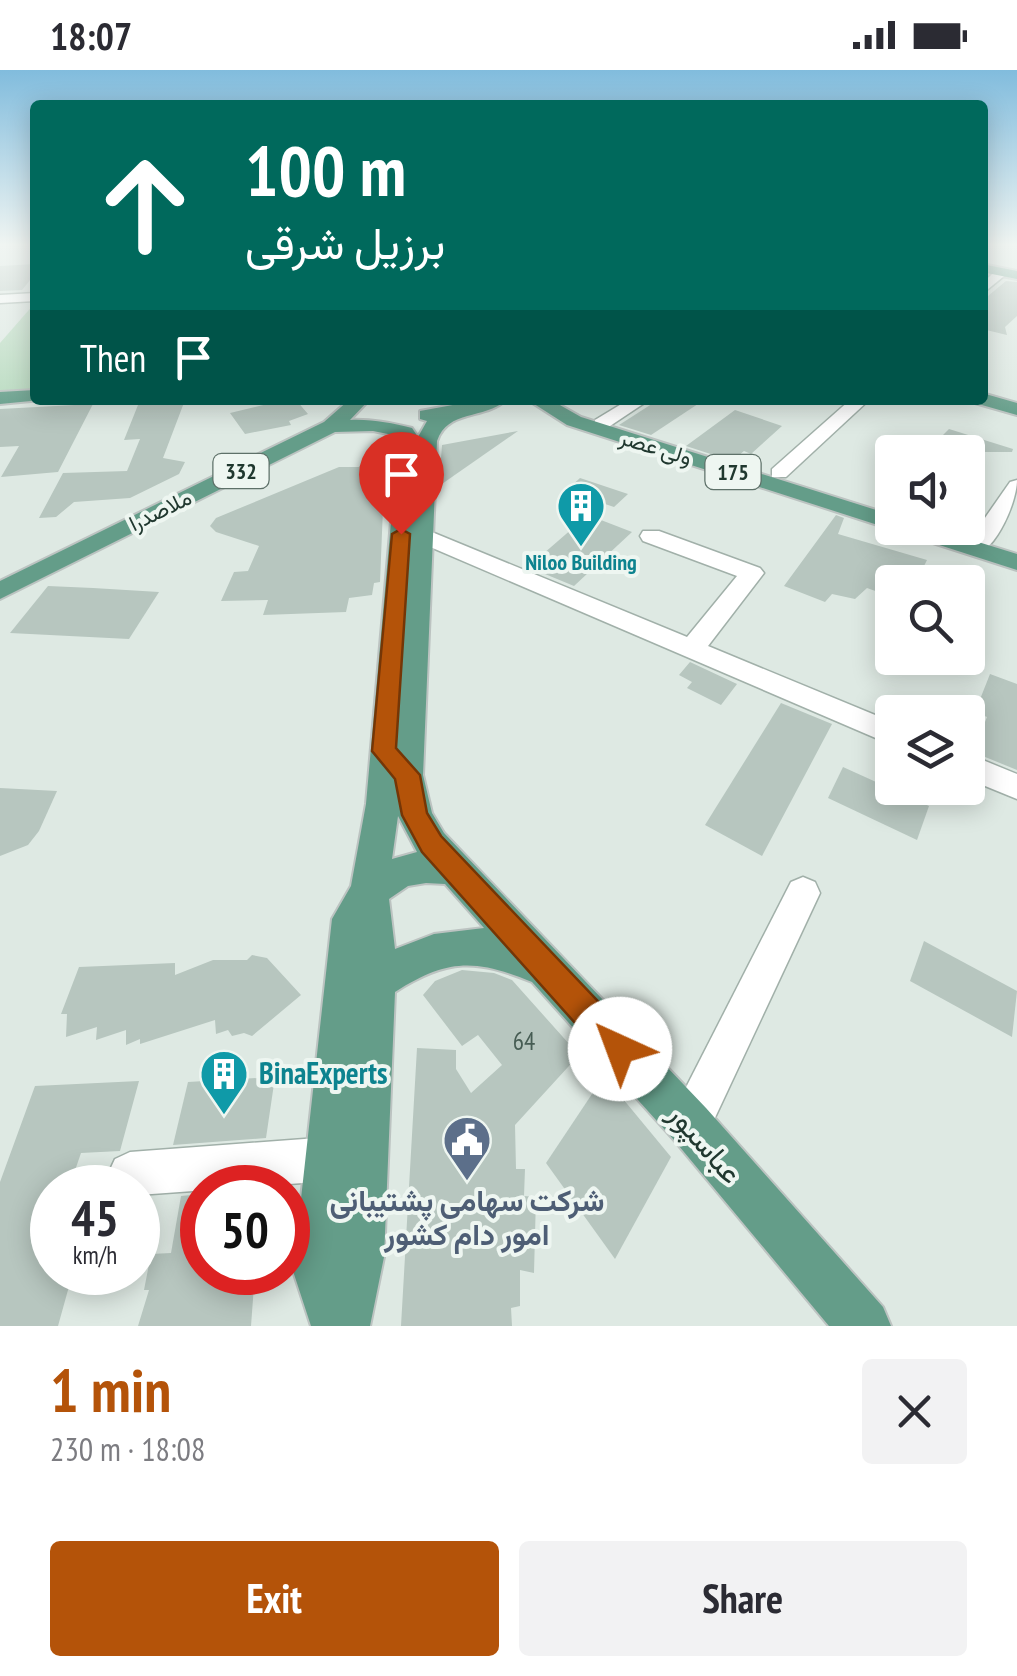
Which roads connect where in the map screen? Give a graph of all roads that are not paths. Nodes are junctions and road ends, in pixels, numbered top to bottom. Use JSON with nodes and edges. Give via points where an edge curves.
{"nodes":[{"id":1,"x":30,"y":396,"type":"edge"},
{"id":2,"x":0,"y":398,"type":"edge"},
{"id":3,"x":988,"y":401,"type":"edge"},
{"id":4,"x":355,"y":405,"type":"edge"},
{"id":5,"x":374,"y":405,"type":"edge"},
{"id":6,"x":478,"y":405,"type":"edge"},
{"id":7,"x":547,"y":405,"type":"edge"},
{"id":8,"x":632,"y":405,"type":"edge"},
{"id":9,"x":854,"y":405,"type":"edge"},
{"id":10,"x":1017,"y":409,"type":"edge"},
{"id":11,"x":447,"y":414,"type":"junction"},
{"id":12,"x":601,"y":424,"type":"dead end"},
{"id":13,"x":332,"y":426,"type":"junction"},
{"id":14,"x":779,"y":472,"type":"dead end"},
{"id":15,"x":1017,"y":486,"type":"edge"},
{"id":16,"x":875,"y":517,"type":"edge"},
{"id":17,"x":116,"y":531,"type":"junction"},
{"id":18,"x":422,"y":535,"type":"junction"},
{"id":19,"x":651,"y":536,"type":"dead end"},
{"id":20,"x":965,"y":545,"type":"edge"},
{"id":21,"x":975,"y":548,"type":"junction"},
{"id":22,"x":1017,"y":562,"type":"edge"},
{"id":23,"x":3,"y":586,"type":"edge"},
{"id":24,"x":692,"y":649,"type":"junction"},
{"id":25,"x":875,"y":727,"type":"edge"},
{"id":26,"x":396,"y":763,"type":"junction"},
{"id":27,"x":985,"y":773,"type":"edge"},
{"id":28,"x":1017,"y":787,"type":"edge"},
{"id":29,"x":458,"y":872,"type":"junction"},
{"id":30,"x":803,"y":893,"type":"dead end"},
{"id":31,"x":364,"y":921,"type":"junction"},
{"id":32,"x":551,"y":974,"type":"junction"},
{"id":33,"x":376,"y":981,"type":"junction"},
{"id":34,"x":690,"y":1124,"type":"junction"},
{"id":35,"x":330,"y":1159,"type":"junction"},
{"id":36,"x":160,"y":1172,"type":"edge"},
{"id":37,"x":341,"y":1326,"type":"edge"},
{"id":38,"x":864,"y":1326,"type":"edge"}],
"edges":[{"from":1,"to":2,"type":"main road"},
{"from":3,"to":10,"type":"main road"},
{"from":4,"to":13,"type":"main road","name":"ملاصدرا","number":"332"},
{"from":5,"to":11,"type":"main road","via":[[396,413]]},
{"from":6,"to":11,"type":"main road"},
{"from":7,"to":16,"type":"main road","name":"ولی عصر","number":"175","via":[[574,421]]},
{"from":8,"to":12,"type":"street"},
{"from":9,"to":14,"type":"street"},
{"from":11,"to":18,"type":"main road","via":[[427,441]]},
{"from":13,"to":17,"type":"main road","name":"ملاصدرا","number":"332"},
{"from":13,"to":26,"type":"main road","via":[[373,425],[405,432],[412,442]]},
{"from":15,"to":21,"type":"street"},
{"from":17,"to":23,"type":"main road","name":"ملاصدرا","number":"332"},
{"from":17,"to":23,"type":"main road","name":"ملاصدرا","number":"332","via":[[45,559]]},
{"from":18,"to":24,"type":"street"},
{"from":18,"to":26,"type":"main road"},
{"from":19,"to":24,"type":"street","via":[[752,572]]},
{"from":20,"to":21,"type":"main road"},
{"from":21,"to":22,"type":"main road"},
{"from":24,"to":25,"type":"street"},
{"from":26,"to":29,"type":"main road","name":"عباسپور","via":[[431,844]]},
{"from":26,"to":31,"type":"main road"},
{"from":27,"to":28,"type":"street"},
{"from":29,"to":31,"type":"main road","via":[[420,866]]},
{"from":29,"to":32,"type":"main road","name":"عباسپور"},
{"from":30,"to":34,"type":"street"},
{"from":31,"to":33,"type":"main road"},
{"from":31,"to":35,"type":"main road"},
{"from":32,"to":33,"type":"main road","via":[[520,953],[470,947],[406,960]]},
{"from":32,"to":34,"type":"main road","name":"عباسپور"},
{"from":33,"to":37,"type":"main road","via":[[360,1257]]},
{"from":34,"to":38,"type":"main road","name":"عباسپور"},
{"from":35,"to":36,"type":"street"},
{"from":35,"to":37,"type":"main road","via":[[319,1270]]}]}
